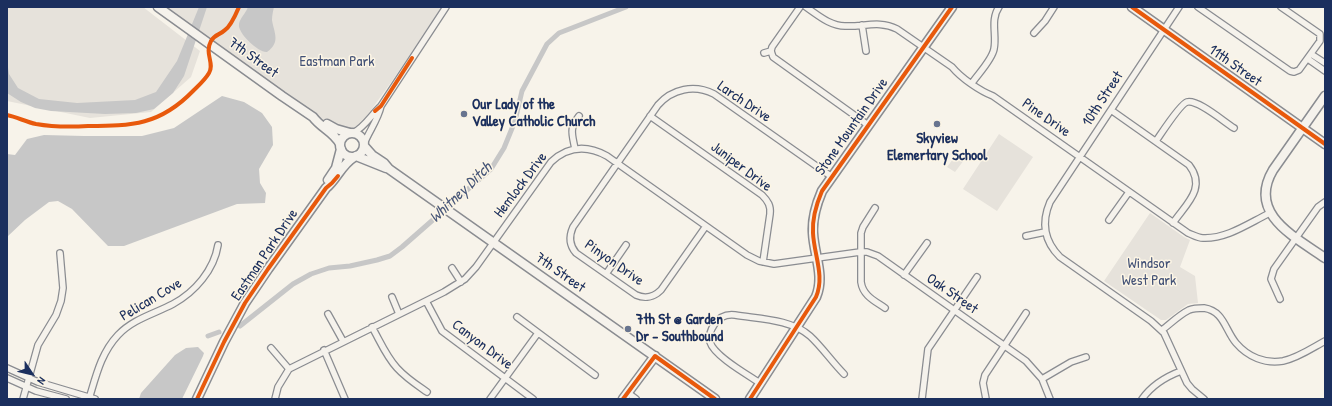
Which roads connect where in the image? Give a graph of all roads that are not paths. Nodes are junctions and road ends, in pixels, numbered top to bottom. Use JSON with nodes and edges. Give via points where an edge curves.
{"nodes":[{"id":1,"x":158,"y":7,"type":"edge"},
{"id":2,"x":446,"y":7,"type":"edge"},
{"id":3,"x":800,"y":7,"type":"edge"},
{"id":4,"x":806,"y":7,"type":"edge"},
{"id":5,"x":952,"y":7,"type":"edge"},
{"id":6,"x":1000,"y":7,"type":"edge"},
{"id":7,"x":1054,"y":7,"type":"edge"},
{"id":8,"x":1132,"y":7,"type":"edge"},
{"id":9,"x":1179,"y":7,"type":"edge"},
{"id":10,"x":1198,"y":7,"type":"edge"},
{"id":11,"x":1281,"y":7,"type":"edge"},
{"id":12,"x":862,"y":25,"type":"junction"},
{"id":13,"x":1163,"y":29,"type":"junction"},
{"id":14,"x":1034,"y":33,"type":"dead end"},
{"id":15,"x":1323,"y":37,"type":"edge"},
{"id":16,"x":923,"y":47,"type":"junction"},
{"id":17,"x":771,"y":51,"type":"junction"},
{"id":18,"x":866,"y":51,"type":"dead end"},
{"id":19,"x":764,"y":53,"type":"dead end"},
{"id":20,"x":1309,"y":56,"type":"junction"},
{"id":21,"x":1325,"y":63,"type":"edge"},
{"id":22,"x":1325,"y":71,"type":"edge"},
{"id":23,"x":972,"y":83,"type":"junction"},
{"id":24,"x":1325,"y":96,"type":"edge"},
{"id":25,"x":381,"y":106,"type":"junction"},
{"id":26,"x":1110,"y":110,"type":"junction"},
{"id":27,"x":579,"y":116,"type":"dead end"},
{"id":28,"x":650,"y":116,"type":"junction"},
{"id":29,"x":313,"y":118,"type":"junction"},
{"id":30,"x":868,"y":125,"type":"junction"},
{"id":31,"x":1234,"y":128,"type":"dead end"},
{"id":32,"x":1303,"y":128,"type":"junction"},
{"id":33,"x":351,"y":133,"type":"junction"},
{"id":34,"x":1156,"y":141,"type":"junction"},
{"id":35,"x":1325,"y":144,"type":"edge"},
{"id":36,"x":364,"y":145,"type":"junction"},
{"id":37,"x":340,"y":147,"type":"junction"},
{"id":38,"x":575,"y":149,"type":"junction"},
{"id":39,"x":355,"y":157,"type":"junction"},
{"id":40,"x":1080,"y":157,"type":"junction"},
{"id":41,"x":617,"y":164,"type":"junction"},
{"id":42,"x":389,"y":169,"type":"junction"},
{"id":43,"x":832,"y":177,"type":"junction"},
{"id":44,"x":326,"y":188,"type":"junction"},
{"id":45,"x":1129,"y":192,"type":"junction"},
{"id":46,"x":1325,"y":202,"type":"edge"},
{"id":47,"x":876,"y":208,"type":"dead end"},
{"id":48,"x":1270,"y":213,"type":"junction"},
{"id":49,"x":1109,"y":220,"type":"dead end"},
{"id":50,"x":1173,"y":223,"type":"junction"},
{"id":51,"x":706,"y":226,"type":"junction"},
{"id":52,"x":1045,"y":232,"type":"junction"},
{"id":53,"x":1026,"y":236,"type":"dead end"},
{"id":54,"x":1296,"y":238,"type":"junction"},
{"id":55,"x":493,"y":243,"type":"junction"},
{"id":56,"x":926,"y":243,"type":"dead end"},
{"id":57,"x":218,"y":245,"type":"dead end"},
{"id":58,"x":626,"y":245,"type":"dead end"},
{"id":59,"x":860,"y":252,"type":"junction"},
{"id":60,"x":60,"y":253,"type":"dead end"},
{"id":61,"x":816,"y":258,"type":"junction"},
{"id":62,"x":1325,"y":258,"type":"edge"},
{"id":63,"x":763,"y":262,"type":"junction"},
{"id":64,"x":452,"y":268,"type":"dead end"},
{"id":65,"x":606,"y":274,"type":"junction"},
{"id":66,"x":904,"y":275,"type":"junction"},
{"id":67,"x":977,"y":277,"type":"dead end"},
{"id":68,"x":461,"y":282,"type":"junction"},
{"id":69,"x":392,"y":297,"type":"dead end"},
{"id":70,"x":1280,"y":299,"type":"dead end"},
{"id":71,"x":426,"y":301,"type":"junction"},
{"id":72,"x":885,"y":308,"type":"dead end"},
{"id":73,"x":954,"y":310,"type":"junction"},
{"id":74,"x":1026,"y":313,"type":"dead end"},
{"id":75,"x":328,"y":314,"type":"dead end"},
{"id":76,"x":399,"y":314,"type":"junction"},
{"id":77,"x":517,"y":317,"type":"dead end"},
{"id":78,"x":372,"y":327,"type":"junction"},
{"id":79,"x":796,"y":328,"type":"junction"},
{"id":80,"x":1162,"y":330,"type":"junction"},
{"id":81,"x":538,"y":333,"type":"junction"},
{"id":82,"x":343,"y":341,"type":"junction"},
{"id":83,"x":1325,"y":341,"type":"edge"},
{"id":84,"x":1004,"y":345,"type":"junction"},
{"id":85,"x":271,"y":348,"type":"dead end"},
{"id":86,"x":324,"y":350,"type":"junction"},
{"id":87,"x":655,"y":356,"type":"junction"},
{"id":88,"x":1086,"y":357,"type":"dead end"},
{"id":89,"x":7,"y":368,"type":"edge"},
{"id":90,"x":290,"y":369,"type":"junction"},
{"id":91,"x":1181,"y":371,"type":"junction"},
{"id":92,"x":844,"y":374,"type":"dead end"},
{"id":93,"x":595,"y":375,"type":"dead end"},
{"id":94,"x":7,"y":378,"type":"edge"},
{"id":95,"x":28,"y":378,"type":"junction"},
{"id":96,"x":505,"y":378,"type":"junction"},
{"id":97,"x":1042,"y":379,"type":"junction"},
{"id":98,"x":760,"y":383,"type":"junction"},
{"id":99,"x":26,"y":387,"type":"junction"},
{"id":100,"x":427,"y":392,"type":"dead end"},
{"id":101,"x":626,"y":396,"type":"edge"},
{"id":102,"x":91,"y":398,"type":"edge"},
{"id":103,"x":198,"y":398,"type":"edge"},
{"id":104,"x":23,"y":399,"type":"edge"},
{"id":105,"x":66,"y":399,"type":"edge"},
{"id":106,"x":275,"y":399,"type":"edge"},
{"id":107,"x":346,"y":399,"type":"edge"},
{"id":108,"x":490,"y":399,"type":"edge"},
{"id":109,"x":533,"y":399,"type":"edge"},
{"id":110,"x":636,"y":399,"type":"edge"},
{"id":111,"x":715,"y":399,"type":"edge"},
{"id":112,"x":750,"y":399,"type":"edge"},
{"id":113,"x":922,"y":399,"type":"edge"},
{"id":114,"x":986,"y":399,"type":"edge"},
{"id":115,"x":1050,"y":399,"type":"edge"},
{"id":116,"x":1142,"y":399,"type":"edge"},
{"id":117,"x":1204,"y":399,"type":"edge"}],
"edges":[{"from":1,"to":29,"type":"street","name":"7th Street"},
{"from":2,"to":25,"type":"street"},
{"from":3,"to":17,"type":"street","via":[[775,41]]},
{"from":4,"to":12,"type":"street","name":"Pine Drive","via":[[830,23],[844,26]]},
{"from":5,"to":16,"type":"street","name":"Stone Mountain Drive"},
{"from":6,"to":23,"type":"street","via":[[994,21],[994,50]]},
{"from":7,"to":14,"type":"street"},
{"from":8,"to":13,"type":"street","name":"11th Street"},
{"from":9,"to":13,"type":"street","name":"10th Street"},
{"from":10,"to":20,"type":"street","via":[[1296,75]]},
{"from":11,"to":15,"type":"street"},
{"from":12,"to":16,"type":"street","name":"Pine Drive","via":[[892,26]]},
{"from":12,"to":18,"type":"street"},
{"from":13,"to":26,"type":"street","name":"10th Street"},
{"from":13,"to":32,"type":"street","name":"11th Street"},
{"from":15,"to":20,"type":"street"},
{"from":16,"to":23,"type":"street","name":"Pine Drive"},
{"from":16,"to":30,"type":"street","name":"Stone Mountain Drive"},
{"from":17,"to":19,"type":"street"},
{"from":17,"to":30,"type":"street","via":[[777,61]]},
{"from":20,"to":21,"type":"street"},
{"from":20,"to":22,"type":"street"},
{"from":23,"to":40,"type":"street","name":"Pine Drive"},
{"from":24,"to":32,"type":"street"},
{"from":25,"to":33,"type":"street","via":[[364,125]]},
{"from":25,"to":36,"type":"street","via":[[380,114]]},
{"from":26,"to":34,"type":"street"},
{"from":26,"to":40,"type":"street","name":"10th Street"},
{"from":27,"to":38,"type":"street","via":[[572,126]]},
{"from":28,"to":41,"type":"street","name":"Larch Drive"},
{"from":28,"to":43,"type":"street","name":"Larch Drive","via":[[662,100],[673,93],[685,89],[705,90]]},
{"from":28,"to":63,"type":"street","name":"Juniper Drive","via":[[767,200],[771,209]]},
{"from":29,"to":33,"type":"street","name":"7th Street"},
{"from":29,"to":37,"type":"street","name":"7th Street","via":[[335,136]]},
{"from":30,"to":43,"type":"street","name":"Stone Mountain Drive"},
{"from":31,"to":34,"type":"street","via":[[1188,99]]},
{"from":32,"to":35,"type":"street","name":"11th Street"},
{"from":32,"to":48,"type":"street","via":[[1268,180],[1266,197]]},
{"from":33,"to":36,"type":"street","via":[[362,138]]},
{"from":33,"to":37,"type":"street","via":[[344,136]]},
{"from":34,"to":50,"type":"street","via":[[1189,165],[1197,177],[1194,194]]},
{"from":36,"to":39,"type":"street"},
{"from":36,"to":42,"type":"street","name":"7th Street"},
{"from":37,"to":39,"type":"street","via":[[346,155]]},
{"from":37,"to":44,"type":"street","name":"Eastman Park Drive","via":[[337,163]]},
{"from":38,"to":41,"type":"street","via":[[595,151]]},
{"from":38,"to":55,"type":"street","name":"Hemlock Drive","via":[[563,153],[551,162]]},
{"from":39,"to":42,"type":"street","name":"7th Street"},
{"from":39,"to":44,"type":"street","name":"Eastman Park Drive","via":[[346,163]]},
{"from":40,"to":45,"type":"street","name":"Pine Drive"},
{"from":40,"to":52,"type":"street","name":"10th Street","via":[[1048,207]]},
{"from":41,"to":51,"type":"street"},
{"from":41,"to":65,"type":"street","name":"Pinyon Drive","via":[[573,227],[570,237],[576,253]]},
{"from":42,"to":55,"type":"street","name":"7th Street"},
{"from":43,"to":61,"type":"street","name":"Stone Mountain Drive","via":[[822,192],[814,215]]},
{"from":44,"to":103,"type":"street","name":"Eastman Park Drive","via":[[252,293],[224,342]]},
{"from":45,"to":49,"type":"street"},
{"from":45,"to":50,"type":"street","name":"Pine Drive"},
{"from":46,"to":54,"type":"street","via":[[1318,207]]},
{"from":47,"to":59,"type":"street","via":[[863,227]]},
{"from":48,"to":50,"type":"street","name":"Pine Drive","via":[[1216,237],[1198,237]]},
{"from":48,"to":54,"type":"street"},
{"from":51,"to":63,"type":"street","via":[[747,255]]},
{"from":51,"to":65,"type":"street","name":"Pinyon Drive","via":[[655,295],[638,296]]},
{"from":52,"to":53,"type":"street"},
{"from":52,"to":80,"type":"street","via":[[1050,245],[1060,257]]},
{"from":54,"to":62,"type":"street"},
{"from":54,"to":70,"type":"street","via":[[1272,274],[1271,279]]},
{"from":55,"to":68,"type":"street","name":"Hemlock Drive","via":[[476,267]]},
{"from":55,"to":87,"type":"street","name":"7th Street"},
{"from":56,"to":66,"type":"street"},
{"from":57,"to":102,"type":"street","name":"Pelican Cove","via":[[212,265],[193,289],[173,303],[137,320],[117,336],[104,354]]},
{"from":58,"to":65,"type":"street"},
{"from":59,"to":61,"type":"street","name":"Oak Street"},
{"from":59,"to":66,"type":"street","name":"Oak Street","via":[[878,256]]},
{"from":59,"to":72,"type":"street","via":[[862,288]]},
{"from":60,"to":95,"type":"street","via":[[63,288],[61,301],[56,315],[38,345]]},
{"from":61,"to":63,"type":"street","via":[[774,264]]},
{"from":61,"to":79,"type":"street","name":"Stone Mountain Drive","via":[[820,278],[818,292]]},
{"from":64,"to":68,"type":"street"},
{"from":66,"to":73,"type":"street","name":"Oak Street"},
{"from":67,"to":73,"type":"street"},
{"from":68,"to":71,"type":"street","name":"Hemlock Drive"},
{"from":69,"to":76,"type":"street"},
{"from":71,"to":76,"type":"street","name":"Hemlock Drive"},
{"from":71,"to":96,"type":"street","name":"Canyon Drive","via":[[442,331]]},
{"from":73,"to":84,"type":"street","name":"Oak Street"},
{"from":73,"to":113,"type":"street","via":[[928,350]]},
{"from":74,"to":84,"type":"street"},
{"from":75,"to":82,"type":"street"},
{"from":76,"to":78,"type":"street","name":"Hemlock Drive"},
{"from":77,"to":81,"type":"street"},
{"from":78,"to":82,"type":"street","name":"Hemlock Drive"},
{"from":78,"to":100,"type":"street","via":[[397,368]]},
{"from":79,"to":92,"type":"street","via":[[811,337]]},
{"from":79,"to":98,"type":"street","name":"Stone Mountain Drive"},
{"from":79,"to":98,"type":"street","via":[[735,315],[721,317],[715,323],[709,338],[715,352]]},
{"from":80,"to":83,"type":"street","via":[[1185,312],[1202,308],[1219,315],[1237,344],[1258,359],[1283,361]]},
{"from":80,"to":91,"type":"street"},
{"from":81,"to":93,"type":"street"},
{"from":81,"to":96,"type":"street"},
{"from":82,"to":86,"type":"street","name":"Hemlock Drive"},
{"from":84,"to":97,"type":"street","name":"Oak Street","via":[[1030,364]]},
{"from":84,"to":114,"type":"street","via":[[985,375],[983,383]]},
{"from":85,"to":90,"type":"street"},
{"from":86,"to":90,"type":"street","name":"Hemlock Drive"},
{"from":86,"to":107,"type":"street"},
{"from":87,"to":101,"type":"street"},
{"from":87,"to":111,"type":"street","name":"7th Street"},
{"from":88,"to":97,"type":"street","via":[[1071,362]]},
{"from":89,"to":95,"type":"street"},
{"from":90,"to":106,"type":"street","name":"Hemlock Drive","via":[[278,387]]},
{"from":91,"to":116,"type":"street","via":[[1159,382]]},
{"from":91,"to":117,"type":"street","via":[[1187,383]]},
{"from":94,"to":99,"type":"street"},
{"from":95,"to":99,"type":"street"},
{"from":95,"to":102,"type":"street"},
{"from":96,"to":108,"type":"street"},
{"from":96,"to":109,"type":"street","name":"Canyon Drive"},
{"from":97,"to":115,"type":"street","name":"Oak Street"},
{"from":98,"to":112,"type":"street","name":"Stone Mountain Drive"},
{"from":99,"to":104,"type":"street"},
{"from":99,"to":105,"type":"street"},
{"from":101,"to":110,"type":"street"}]}
